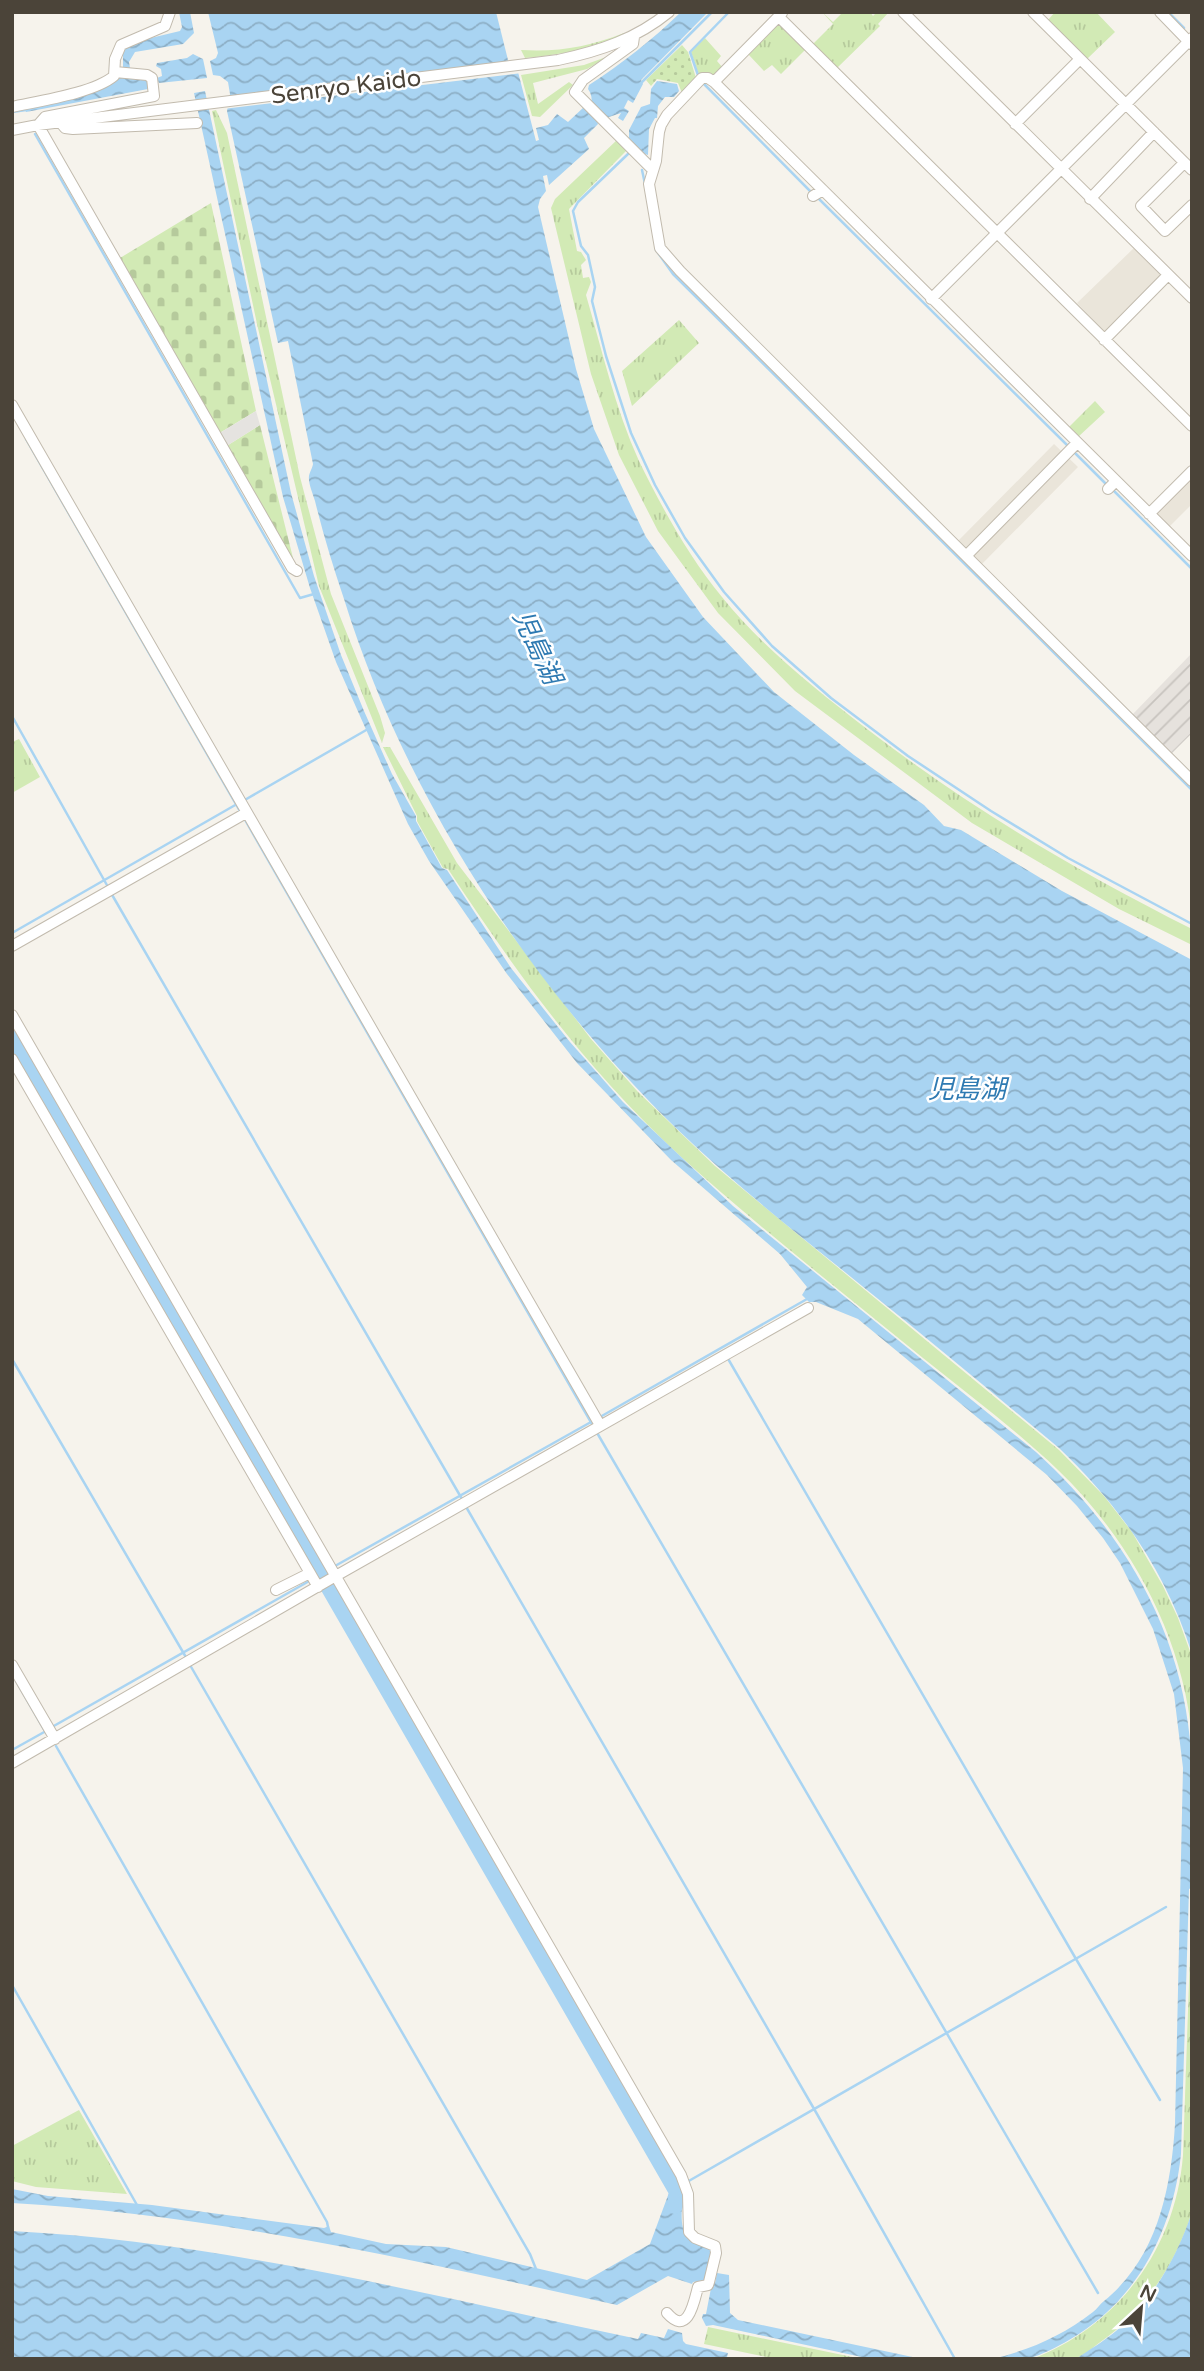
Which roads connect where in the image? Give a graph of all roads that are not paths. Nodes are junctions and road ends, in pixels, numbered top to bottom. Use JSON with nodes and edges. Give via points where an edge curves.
{"nodes":[{"id":1,"x":170,"y":12,"type":"edge"},
{"id":2,"x":669,"y":12,"type":"edge"},
{"id":3,"x":903,"y":12,"type":"edge"},
{"id":4,"x":1033,"y":12,"type":"edge"},
{"id":5,"x":1160,"y":12,"type":"edge"},
{"id":6,"x":781,"y":15,"type":"edge"},
{"id":7,"x":634,"y":37,"type":"junction"},
{"id":8,"x":1191,"y":41,"type":"edge"},
{"id":9,"x":1080,"y":58,"type":"junction"},
{"id":10,"x":122,"y":72,"type":"junction"},
{"id":11,"x":714,"y":82,"type":"junction"},
{"id":12,"x":1126,"y":104,"type":"junction"},
{"id":13,"x":12,"y":107,"type":"edge"},
{"id":14,"x":60,"y":122,"type":"junction"},
{"id":15,"x":1016,"y":122,"type":"junction"},
{"id":16,"x":197,"y":123,"type":"dead end"},
{"id":17,"x":38,"y":125,"type":"junction"},
{"id":18,"x":12,"y":130,"type":"edge"},
{"id":19,"x":1154,"y":132,"type":"junction"},
{"id":20,"x":1188,"y":166,"type":"edge"},
{"id":21,"x":653,"y":170,"type":"junction"},
{"id":22,"x":1061,"y":170,"type":"junction"},
{"id":23,"x":1090,"y":199,"type":"junction"},
{"id":24,"x":1192,"y":205,"type":"edge"},
{"id":25,"x":997,"y":233,"type":"junction"},
{"id":26,"x":1168,"y":275,"type":"junction"},
{"id":27,"x":1192,"y":298,"type":"edge"},
{"id":28,"x":931,"y":299,"type":"junction"},
{"id":29,"x":1104,"y":340,"type":"junction"},
{"id":30,"x":12,"y":405,"type":"edge"},
{"id":31,"x":1192,"y":426,"type":"edge"},
{"id":32,"x":1073,"y":447,"type":"junction"},
{"id":33,"x":1192,"y":471,"type":"edge"},
{"id":34,"x":1149,"y":514,"type":"junction"},
{"id":35,"x":966,"y":556,"type":"junction"},
{"id":36,"x":1192,"y":556,"type":"edge"},
{"id":37,"x":297,"y":570,"type":"dead end"},
{"id":38,"x":1192,"y":781,"type":"edge"},
{"id":39,"x":242,"y":810,"type":"junction"},
{"id":40,"x":12,"y":946,"type":"edge"},
{"id":41,"x":12,"y":1015,"type":"edge"},
{"id":42,"x":12,"y":1059,"type":"edge"},
{"id":43,"x":808,"y":1308,"type":"dead end"},
{"id":44,"x":596,"y":1424,"type":"junction"},
{"id":45,"x":332,"y":1573,"type":"junction"},
{"id":46,"x":315,"y":1580,"type":"junction"},
{"id":47,"x":276,"y":1590,"type":"dead end"},
{"id":48,"x":12,"y":1665,"type":"edge"},
{"id":49,"x":51,"y":1733,"type":"junction"},
{"id":50,"x":12,"y":1763,"type":"edge"},
{"id":51,"x":667,"y":2313,"type":"dead end"}],
"edges":[{"from":1,"to":10,"type":"street","via":[[165,26],[121,45],[116,60]]},
{"from":2,"to":7,"type":"street","name":"Senryo Kaido"},
{"from":3,"to":15,"type":"street"},
{"from":4,"to":9,"type":"street"},
{"from":5,"to":8,"type":"street"},
{"from":6,"to":11,"type":"street"},
{"from":6,"to":25,"type":"street"},
{"from":7,"to":14,"type":"street","name":"Senryo Kaido","via":[[593,52],[522,65]]},
{"from":7,"to":21,"type":"street","via":[[633,44],[575,92]]},
{"from":8,"to":12,"type":"street"},
{"from":9,"to":12,"type":"street"},
{"from":9,"to":15,"type":"street"},
{"from":10,"to":13,"type":"street","via":[[99,86]]},
{"from":10,"to":17,"type":"street","via":[[148,75],[154,82],[154,96],[45,117]]},
{"from":11,"to":21,"type":"street","via":[[700,80],[667,115]]},
{"from":11,"to":28,"type":"street","via":[[818,193]]},
{"from":12,"to":19,"type":"street"},
{"from":12,"to":22,"type":"street"},
{"from":14,"to":16,"type":"street","via":[[73,129]]},
{"from":14,"to":17,"type":"street","name":"Senryo Kaido"},
{"from":15,"to":22,"type":"street"},
{"from":17,"to":18,"type":"street","name":"Senryo Kaido"},
{"from":17,"to":37,"type":"street"},
{"from":19,"to":20,"type":"street"},
{"from":19,"to":23,"type":"street"},
{"from":20,"to":24,"type":"street","via":[[1141,206],[1166,231]]},
{"from":21,"to":35,"type":"street","via":[[649,184],[660,248]]},
{"from":22,"to":23,"type":"street"},
{"from":22,"to":25,"type":"street"},
{"from":23,"to":26,"type":"street"},
{"from":25,"to":28,"type":"street"},
{"from":25,"to":29,"type":"street"},
{"from":26,"to":27,"type":"street"},
{"from":26,"to":29,"type":"street"},
{"from":28,"to":32,"type":"street"},
{"from":29,"to":31,"type":"street"},
{"from":30,"to":39,"type":"street"},
{"from":32,"to":34,"type":"street"},
{"from":32,"to":35,"type":"street"},
{"from":33,"to":34,"type":"street"},
{"from":34,"to":36,"type":"street"},
{"from":35,"to":38,"type":"street"},
{"from":39,"to":40,"type":"street"},
{"from":39,"to":44,"type":"street"},
{"from":41,"to":45,"type":"street"},
{"from":42,"to":46,"type":"street"},
{"from":43,"to":44,"type":"street"},
{"from":44,"to":45,"type":"street","via":[[465,1504]]},
{"from":45,"to":46,"type":"street"},
{"from":45,"to":51,"type":"street","via":[[685,2183],[689,2232],[715,2246],[708,2285],[698,2287],[692,2313],[680,2320]]},
{"from":46,"to":47,"type":"street"},
{"from":46,"to":49,"type":"street","via":[[189,1662]]},
{"from":48,"to":49,"type":"street"},
{"from":49,"to":50,"type":"street"}]}
